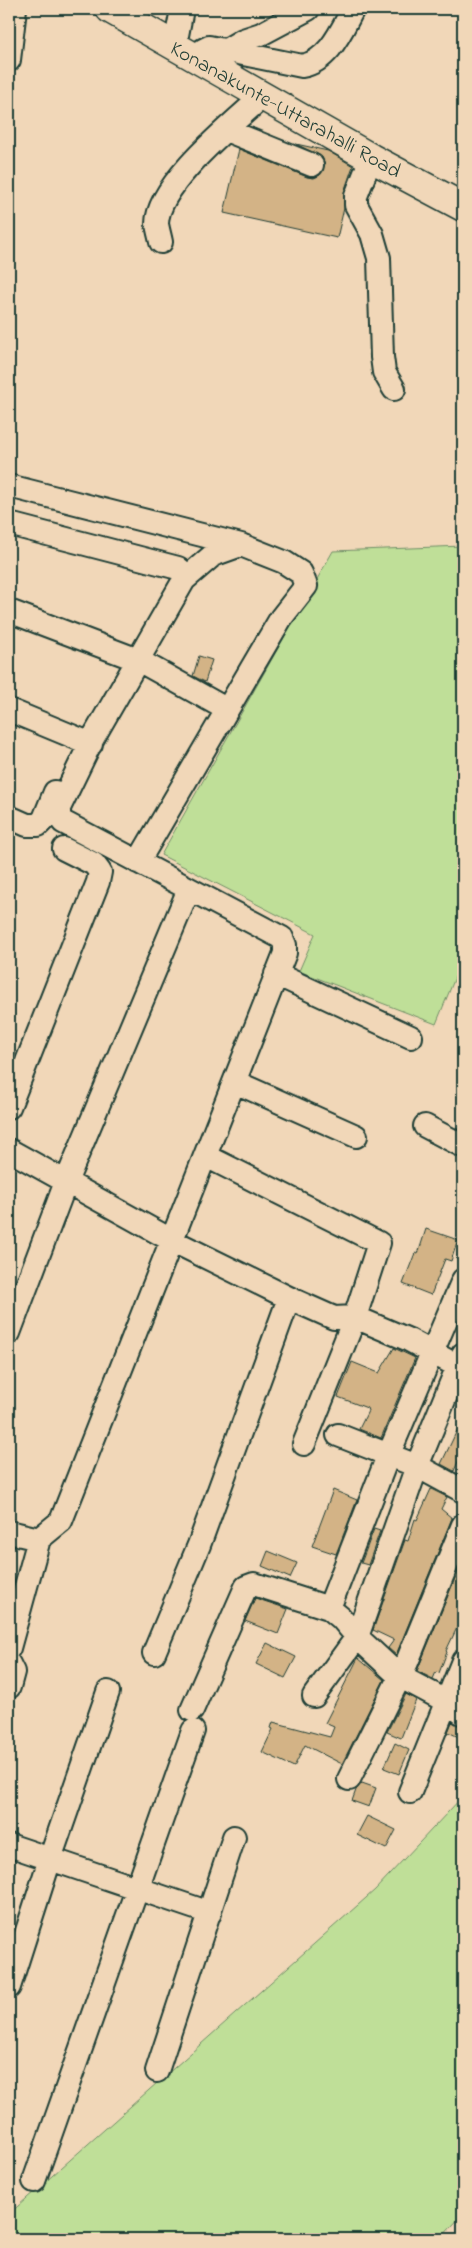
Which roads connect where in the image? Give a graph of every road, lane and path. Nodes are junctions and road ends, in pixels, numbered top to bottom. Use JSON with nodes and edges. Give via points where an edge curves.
{"nodes":[{"id":1,"x":14,"y":9,"type":"edge"},
{"id":2,"x":182,"y":9,"type":"edge"},
{"id":3,"x":308,"y":9,"type":"edge"},
{"id":4,"x":353,"y":9,"type":"edge"},
{"id":5,"x":121,"y":12,"type":"edge"},
{"id":6,"x":226,"y":50,"type":"junction"},
{"id":7,"x":186,"y":52,"type":"junction"},
{"id":8,"x":9,"y":60,"type":"edge"},
{"id":9,"x":263,"y":96,"type":"junction"},
{"id":10,"x":226,"y":130,"type":"junction"},
{"id":11,"x":371,"y":158,"type":"junction"},
{"id":12,"x":312,"y":165,"type":"dead end"},
{"id":13,"x":463,"y":207,"type":"edge"},
{"id":14,"x":161,"y":242,"type":"dead end"},
{"id":15,"x":394,"y":389,"type":"dead end"},
{"id":16,"x":9,"y":486,"type":"edge"},
{"id":17,"x":9,"y":524,"type":"edge"},
{"id":18,"x":241,"y":545,"type":"junction"},
{"id":19,"x":184,"y":580,"type":"junction"},
{"id":20,"x":9,"y":611,"type":"edge"},
{"id":21,"x":138,"y":660,"type":"junction"},
{"id":22,"x":226,"y":709,"type":"junction"},
{"id":23,"x":9,"y":710,"type":"edge"},
{"id":24,"x":84,"y":741,"type":"junction"},
{"id":25,"x":9,"y":817,"type":"edge"},
{"id":26,"x":64,"y":849,"type":"dead end"},
{"id":27,"x":138,"y":862,"type":"junction"},
{"id":28,"x":189,"y":888,"type":"junction"},
{"id":29,"x":276,"y":974,"type":"junction"},
{"id":30,"x":411,"y":1038,"type":"dead end"},
{"id":31,"x":235,"y":1082,"type":"junction"},
{"id":32,"x":9,"y":1106,"type":"edge"},
{"id":33,"x":425,"y":1126,"type":"dead end"},
{"id":34,"x":356,"y":1136,"type":"dead end"},
{"id":35,"x":463,"y":1146,"type":"edge"},
{"id":36,"x":9,"y":1150,"type":"edge"},
{"id":37,"x":206,"y":1156,"type":"junction"},
{"id":38,"x":66,"y":1182,"type":"junction"},
{"id":39,"x":173,"y":1241,"type":"junction"},
{"id":40,"x":463,"y":1280,"type":"edge"},
{"id":41,"x":289,"y":1298,"type":"junction"},
{"id":42,"x":355,"y":1317,"type":"junction"},
{"id":43,"x":9,"y":1334,"type":"edge"},
{"id":44,"x":433,"y":1354,"type":"junction"},
{"id":45,"x":461,"y":1363,"type":"edge"},
{"id":46,"x":338,"y":1435,"type":"dead end"},
{"id":47,"x":304,"y":1444,"type":"dead end"},
{"id":48,"x":388,"y":1456,"type":"junction"},
{"id":49,"x":417,"y":1466,"type":"junction"},
{"id":50,"x":463,"y":1491,"type":"edge"},
{"id":51,"x":463,"y":1525,"type":"edge"},
{"id":52,"x":9,"y":1532,"type":"edge"},
{"id":53,"x":39,"y":1539,"type":"junction"},
{"id":54,"x":329,"y":1608,"type":"junction"},
{"id":55,"x":357,"y":1637,"type":"junction"},
{"id":56,"x":9,"y":1648,"type":"edge"},
{"id":57,"x":154,"y":1653,"type":"dead end"},
{"id":58,"x":463,"y":1662,"type":"edge"},
{"id":59,"x":9,"y":1664,"type":"edge"},
{"id":60,"x":398,"y":1676,"type":"junction"},
{"id":61,"x":9,"y":1687,"type":"edge"},
{"id":62,"x":108,"y":1692,"type":"dead end"},
{"id":63,"x":314,"y":1696,"type":"dead end"},
{"id":64,"x":455,"y":1708,"type":"edge"},
{"id":65,"x":349,"y":1780,"type":"dead end"},
{"id":66,"x":410,"y":1792,"type":"dead end"},
{"id":67,"x":234,"y":1836,"type":"dead end"},
{"id":68,"x":9,"y":1845,"type":"edge"},
{"id":69,"x":50,"y":1859,"type":"junction"},
{"id":70,"x":139,"y":1889,"type":"junction"},
{"id":71,"x":210,"y":1913,"type":"junction"},
{"id":72,"x":9,"y":1986,"type":"edge"},
{"id":73,"x":157,"y":2071,"type":"dead end"},
{"id":74,"x":34,"y":2181,"type":"dead end"}],
"edges":[{"from":1,"to":8,"type":"street"},
{"from":2,"to":7,"type":"street"},
{"from":3,"to":6,"type":"street"},
{"from":4,"to":6,"type":"street","via":[[323,56],[312,64],[302,66]]},
{"from":5,"to":7,"type":"main road","name":"Konanakunte-Uttarahalli Road"},
{"from":6,"to":7,"type":"street","via":[[209,47]]},
{"from":7,"to":9,"type":"main road","name":"Konanakunte-Uttarahalli Road"},
{"from":9,"to":10,"type":"street"},
{"from":9,"to":11,"type":"main road","name":"Konanakunte-Uttarahalli Road"},
{"from":10,"to":12,"type":"street"},
{"from":10,"to":14,"type":"street","via":[[180,176],[164,200],[157,223]]},
{"from":11,"to":13,"type":"main road","name":"Konanakunte-Uttarahalli Road"},
{"from":11,"to":15,"type":"street","via":[[356,196],[356,205],[372,234],[379,258],[382,357],[384,372]]},
{"from":16,"to":18,"type":"street"},
{"from":17,"to":19,"type":"street","via":[[178,568],[183,572]]},
{"from":18,"to":19,"type":"street","via":[[213,555]]},
{"from":18,"to":22,"type":"street","via":[[284,562],[301,573],[306,586],[281,618]]},
{"from":19,"to":21,"type":"street"},
{"from":20,"to":21,"type":"street"},
{"from":21,"to":22,"type":"street"},
{"from":21,"to":24,"type":"street"},
{"from":22,"to":27,"type":"street"},
{"from":23,"to":24,"type":"street"},
{"from":24,"to":25,"type":"street","via":[[44,820],[38,825]]},
{"from":24,"to":27,"type":"street","via":[[58,816],[63,822]]},
{"from":26,"to":32,"type":"street","via":[[94,864],[100,872],[98,882]]},
{"from":27,"to":28,"type":"street"},
{"from":28,"to":29,"type":"street","via":[[282,938],[285,953]]},
{"from":28,"to":38,"type":"street"},
{"from":29,"to":30,"type":"street"},
{"from":29,"to":31,"type":"street"},
{"from":31,"to":34,"type":"street"},
{"from":31,"to":37,"type":"street"},
{"from":33,"to":35,"type":"street"},
{"from":36,"to":38,"type":"street"},
{"from":37,"to":39,"type":"street"},
{"from":37,"to":42,"type":"street","via":[[379,1243]]},
{"from":38,"to":39,"type":"street"},
{"from":38,"to":43,"type":"street"},
{"from":39,"to":41,"type":"street"},
{"from":39,"to":53,"type":"street","via":[[61,1521]]},
{"from":40,"to":44,"type":"street"},
{"from":41,"to":42,"type":"street","via":[[334,1318]]},
{"from":41,"to":57,"type":"street","via":[[199,1545]]},
{"from":42,"to":44,"type":"street"},
{"from":42,"to":47,"type":"street"},
{"from":44,"to":45,"type":"street"},
{"from":44,"to":48,"type":"street"},
{"from":45,"to":49,"type":"street"},
{"from":46,"to":48,"type":"street"},
{"from":48,"to":49,"type":"street"},
{"from":48,"to":54,"type":"street"},
{"from":49,"to":50,"type":"street"},
{"from":49,"to":55,"type":"street"},
{"from":51,"to":60,"type":"street"},
{"from":52,"to":53,"type":"street"},
{"from":53,"to":56,"type":"street"},
{"from":54,"to":55,"type":"street"},
{"from":54,"to":70,"type":"street","via":[[254,1584],[246,1587],[193,1721]]},
{"from":55,"to":60,"type":"street"},
{"from":55,"to":63,"type":"street"},
{"from":58,"to":64,"type":"street"},
{"from":59,"to":61,"type":"street","via":[[13,1672]]},
{"from":60,"to":64,"type":"street"},
{"from":60,"to":65,"type":"street"},
{"from":62,"to":69,"type":"street"},
{"from":64,"to":66,"type":"street"},
{"from":67,"to":71,"type":"street"},
{"from":68,"to":69,"type":"street"},
{"from":69,"to":70,"type":"street"},
{"from":69,"to":72,"type":"street"},
{"from":70,"to":71,"type":"street"},
{"from":70,"to":74,"type":"street"},
{"from":71,"to":73,"type":"street"}]}
